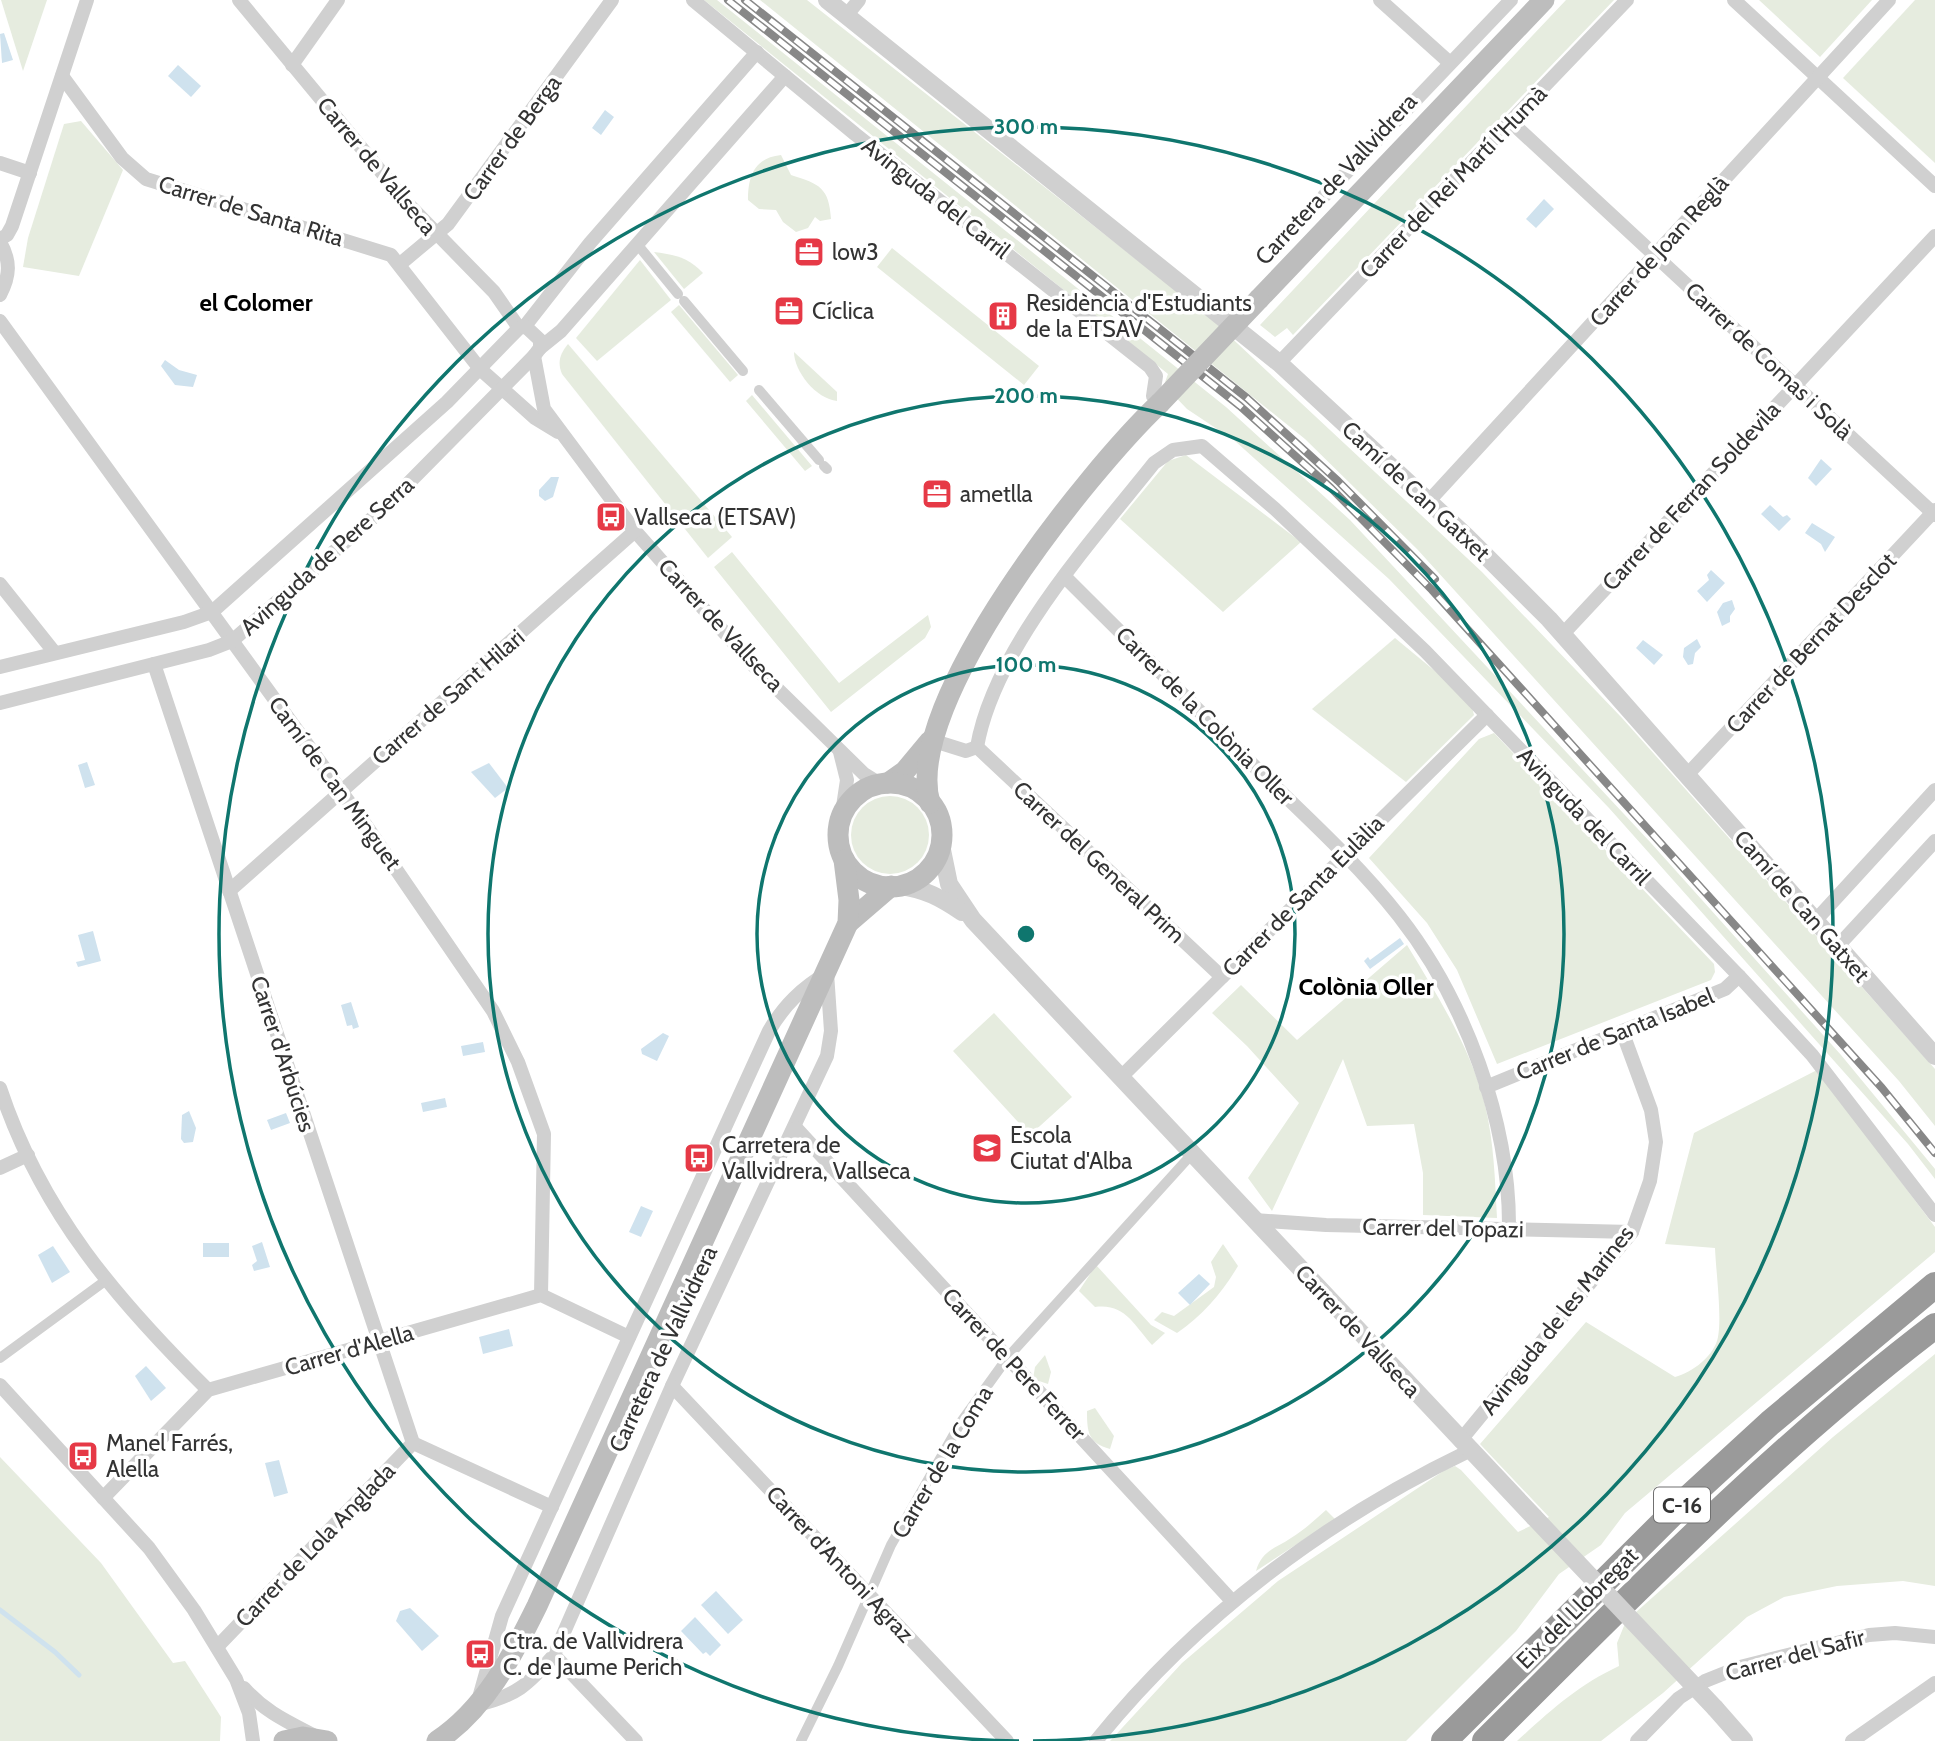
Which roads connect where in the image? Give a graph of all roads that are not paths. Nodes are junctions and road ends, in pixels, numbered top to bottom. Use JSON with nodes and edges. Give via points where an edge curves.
{"nodes":[{"id":1,"x":87,"y":0,"type":"edge"},
{"id":2,"x":239,"y":0,"type":"edge"},
{"id":3,"x":338,"y":0,"type":"edge"},
{"id":4,"x":611,"y":0,"type":"edge"},
{"id":5,"x":693,"y":0,"type":"edge"},
{"id":6,"x":827,"y":0,"type":"edge"},
{"id":7,"x":859,"y":0,"type":"edge"},
{"id":8,"x":1380,"y":0,"type":"edge"},
{"id":9,"x":1511,"y":0,"type":"edge"},
{"id":10,"x":1544,"y":0,"type":"edge"},
{"id":11,"x":1627,"y":0,"type":"edge"},
{"id":12,"x":1734,"y":0,"type":"edge"},
{"id":13,"x":1889,"y":0,"type":"edge"},
{"id":14,"x":845,"y":16,"type":"junction"},
{"id":15,"x":757,"y":52,"type":"junction"},
{"id":16,"x":1450,"y":63,"type":"junction"},
{"id":17,"x":292,"y":65,"type":"junction"},
{"id":18,"x":62,"y":76,"type":"junction"},
{"id":19,"x":785,"y":76,"type":"junction"},
{"id":20,"x":1818,"y":77,"type":"junction"},
{"id":21,"x":1510,"y":121,"type":"junction"},
{"id":22,"x":0,"y":163,"type":"edge"},
{"id":23,"x":30,"y":173,"type":"junction"},
{"id":24,"x":1935,"y":187,"type":"edge"},
{"id":25,"x":1324,"y":196,"type":"dead end"},
{"id":26,"x":436,"y":235,"type":"junction"},
{"id":27,"x":1935,"y":236,"type":"edge"},
{"id":28,"x":0,"y":241,"type":"edge"},
{"id":29,"x":637,"y":244,"type":"junction"},
{"id":30,"x":1656,"y":256,"type":"junction"},
{"id":31,"x":400,"y":264,"type":"junction"},
{"id":32,"x":0,"y":295,"type":"edge"},
{"id":33,"x":0,"y":321,"type":"edge"},
{"id":34,"x":522,"y":327,"type":"junction"},
{"id":35,"x":537,"y":352,"type":"junction"},
{"id":36,"x":1279,"y":363,"type":"junction"},
{"id":37,"x":480,"y":369,"type":"junction"},
{"id":38,"x":743,"y":371,"type":"dead end"},
{"id":39,"x":1794,"y":384,"type":"junction"},
{"id":40,"x":502,"y":389,"type":"junction"},
{"id":41,"x":759,"y":390,"type":"dead end"},
{"id":42,"x":1160,"y":404,"type":"junction"},
{"id":43,"x":558,"y":432,"type":"junction"},
{"id":44,"x":824,"y":465,"type":"dead end"},
{"id":45,"x":1428,"y":502,"type":"junction"},
{"id":46,"x":1934,"y":513,"type":"edge"},
{"id":47,"x":635,"y":531,"type":"junction"},
{"id":48,"x":1065,"y":577,"type":"junction"},
{"id":49,"x":0,"y":584,"type":"edge"},
{"id":50,"x":212,"y":611,"type":"junction"},
{"id":51,"x":1562,"y":635,"type":"junction"},
{"id":52,"x":232,"y":641,"type":"junction"},
{"id":53,"x":55,"y":653,"type":"junction"},
{"id":54,"x":154,"y":664,"type":"junction"},
{"id":55,"x":0,"y":667,"type":"edge"},
{"id":56,"x":0,"y":703,"type":"edge"},
{"id":57,"x":1487,"y":715,"type":"junction"},
{"id":58,"x":931,"y":740,"type":"junction"},
{"id":59,"x":977,"y":747,"type":"junction"},
{"id":60,"x":838,"y":748,"type":"junction"},
{"id":61,"x":1687,"y":775,"type":"junction"},
{"id":62,"x":884,"y":783,"type":"junction"},
{"id":63,"x":1935,"y":790,"type":"edge"},
{"id":64,"x":341,"y":791,"type":"junction"},
{"id":65,"x":930,"y":803,"type":"junction"},
{"id":66,"x":842,"y":813,"type":"junction"},
{"id":67,"x":941,"y":845,"type":"junction"},
{"id":68,"x":1934,"y":845,"type":"edge"},
{"id":69,"x":1345,"y":856,"type":"junction"},
{"id":70,"x":844,"y":860,"type":"junction"},
{"id":71,"x":896,"y":886,"type":"junction"},
{"id":72,"x":229,"y":891,"type":"junction"},
{"id":73,"x":974,"y":920,"type":"junction"},
{"id":74,"x":1815,"y":921,"type":"junction"},
{"id":75,"x":848,"y":923,"type":"junction"},
{"id":76,"x":1837,"y":947,"type":"junction"},
{"id":77,"x":827,"y":972,"type":"junction"},
{"id":78,"x":1739,"y":976,"type":"junction"},
{"id":79,"x":1222,"y":977,"type":"junction"},
{"id":80,"x":1622,"y":1031,"type":"junction"},
{"id":81,"x":1935,"y":1056,"type":"edge"},
{"id":82,"x":1120,"y":1078,"type":"junction"},
{"id":83,"x":1486,"y":1087,"type":"junction"},
{"id":84,"x":0,"y":1088,"type":"edge"},
{"id":85,"x":796,"y":1128,"type":"junction"},
{"id":86,"x":1192,"y":1154,"type":"junction"},
{"id":87,"x":28,"y":1155,"type":"junction"},
{"id":88,"x":0,"y":1168,"type":"edge"},
{"id":89,"x":1935,"y":1215,"type":"edge"},
{"id":90,"x":1254,"y":1220,"type":"junction"},
{"id":91,"x":1509,"y":1229,"type":"junction"},
{"id":92,"x":1632,"y":1233,"type":"junction"},
{"id":93,"x":104,"y":1280,"type":"junction"},
{"id":94,"x":1935,"y":1286,"type":"edge"},
{"id":95,"x":541,"y":1295,"type":"junction"},
{"id":96,"x":1935,"y":1326,"type":"edge"},
{"id":97,"x":629,"y":1337,"type":"junction"},
{"id":98,"x":379,"y":1341,"type":"junction"},
{"id":99,"x":1007,"y":1357,"type":"junction"},
{"id":100,"x":0,"y":1358,"type":"edge"},
{"id":101,"x":0,"y":1385,"type":"edge"},
{"id":102,"x":672,"y":1386,"type":"junction"},
{"id":103,"x":208,"y":1390,"type":"junction"},
{"id":104,"x":413,"y":1443,"type":"junction"},
{"id":105,"x":1465,"y":1446,"type":"junction"},
{"id":106,"x":103,"y":1498,"type":"junction"},
{"id":107,"x":552,"y":1507,"type":"junction"},
{"id":108,"x":870,"y":1596,"type":"junction"},
{"id":109,"x":1232,"y":1601,"type":"junction"},
{"id":110,"x":1935,"y":1637,"type":"edge"},
{"id":111,"x":216,"y":1647,"type":"junction"},
{"id":112,"x":554,"y":1655,"type":"junction"},
{"id":113,"x":236,"y":1679,"type":"junction"},
{"id":114,"x":1935,"y":1683,"type":"edge"},
{"id":115,"x":477,"y":1705,"type":"junction"},
{"id":116,"x":323,"y":1740,"type":"edge"},
{"id":117,"x":253,"y":1741,"type":"edge"},
{"id":118,"x":284,"y":1741,"type":"edge"},
{"id":119,"x":437,"y":1741,"type":"edge"},
{"id":120,"x":636,"y":1741,"type":"edge"},
{"id":121,"x":801,"y":1741,"type":"edge"},
{"id":122,"x":1007,"y":1741,"type":"edge"},
{"id":123,"x":1096,"y":1741,"type":"edge"},
{"id":124,"x":1444,"y":1741,"type":"edge"},
{"id":125,"x":1485,"y":1741,"type":"edge"},
{"id":126,"x":1637,"y":1741,"type":"edge"},
{"id":127,"x":1744,"y":1741,"type":"edge"},
{"id":128,"x":1852,"y":1741,"type":"edge"}],
"edges":[{"from":1,"to":18,"type":"street"},
{"from":2,"to":17,"type":"street","name":"Carrer de Vallseca"},
{"from":3,"to":17,"type":"street"},
{"from":4,"to":26,"type":"street","name":"Carrer de Berga"},
{"from":5,"to":15,"type":"street","name":"Avinguda del Carril"},
{"from":6,"to":14,"type":"street","name":"Camí de Can Gatxet"},
{"from":7,"to":14,"type":"street"},
{"from":8,"to":16,"type":"street"},
{"from":9,"to":16,"type":"street"},
{"from":10,"to":42,"type":"main road","name":"Carretera de Vallvidrera","bridge":true},
{"from":11,"to":21,"type":"street","name":"Carrer del Rei Martí l'Humà"},
{"from":12,"to":20,"type":"street"},
{"from":13,"to":20,"type":"street","name":"Carrer de Joan Reglà"},
{"from":14,"to":36,"type":"street","name":"Camí de Can Gatxet"},
{"from":15,"to":19,"type":"street","name":"Avinguda del Carril"},
{"from":15,"to":34,"type":"street"},
{"from":16,"to":25,"type":"street"},
{"from":17,"to":26,"type":"street","name":"Carrer de Vallseca"},
{"from":18,"to":23,"type":"street"},
{"from":18,"to":31,"type":"street","name":"Carrer de Santa Rita","via":[[122,158],[146,179],[375,248]]},
{"from":19,"to":29,"type":"street"},
{"from":19,"to":42,"type":"street","name":"Avinguda del Carril","via":[[1150,368],[1156,376],[1153,396]]},
{"from":20,"to":24,"type":"street"},
{"from":20,"to":30,"type":"street","name":"Carrer de Joan Reglà"},
{"from":21,"to":30,"type":"street","name":"Carrer de Comas i Solà"},
{"from":21,"to":36,"type":"street","name":"Carrer del Rei Martí l'Humà"},
{"from":22,"to":23,"type":"street"},
{"from":23,"to":28,"type":"street","via":[[12,226]]},
{"from":26,"to":31,"type":"street","name":"Carrer de Berga"},
{"from":26,"to":34,"type":"street","name":"Carrer de Vallseca"},
{"from":27,"to":39,"type":"street","name":"Carrer de Ferran Soldevila"},
{"from":28,"to":32,"type":"street","via":[[9,265]]},
{"from":29,"to":35,"type":"street"},
{"from":29,"to":38,"type":"street"},
{"from":30,"to":39,"type":"street","name":"Carrer de Comas i Solà"},
{"from":30,"to":45,"type":"street","name":"Carrer de Joan Reglà"},
{"from":31,"to":37,"type":"street","name":"Carrer de Vallseca"},
{"from":33,"to":50,"type":"street","name":"Camí de Can Minguet"},
{"from":34,"to":35,"type":"street","name":"Carrer de Vallseca","via":[[540,340]]},
{"from":34,"to":37,"type":"street","name":"Avinguda de Pere Serra"},
{"from":35,"to":40,"type":"street","name":"Avinguda de Pere Serra"},
{"from":35,"to":43,"type":"street","name":"Carrer de Vallseca","via":[[544,409]]},
{"from":36,"to":45,"type":"street","name":"Camí de Can Gatxet"},
{"from":37,"to":40,"type":"street","name":"Carrer de Vallseca"},
{"from":37,"to":50,"type":"street","name":"Avinguda de Pere Serra"},
{"from":39,"to":46,"type":"street","name":"Carrer de Comas i Solà"},
{"from":39,"to":51,"type":"street","name":"Carrer de Ferran Soldevila"},
{"from":40,"to":43,"type":"street","name":"Carrer de Vallseca"},
{"from":40,"to":52,"type":"street","name":"Avinguda de Pere Serra","via":[[385,507]]},
{"from":41,"to":44,"type":"street"},
{"from":42,"to":58,"type":"main road","name":"Carretera de Vallvidrera","via":[[1033,551],[985,628]]},
{"from":43,"to":47,"type":"street","name":"Carrer de Vallseca"},
{"from":45,"to":51,"type":"street","name":"Camí de Can Gatxet"},
{"from":46,"to":61,"type":"street","name":"Carrer de Bernat Desclot"},
{"from":47,"to":60,"type":"street","name":"Carrer de Vallseca","via":[[754,666]]},
{"from":47,"to":64,"type":"street","name":"Carrer de Sant Hilari"},
{"from":48,"to":57,"type":"street","name":"Avinguda del Carril","via":[[1154,463],[1173,450],[1202,446],[1275,509]]},
{"from":48,"to":59,"type":"street","via":[[1001,675]]},
{"from":48,"to":69,"type":"street","name":"Carrer de la Colònia Oller"},
{"from":49,"to":53,"type":"street"},
{"from":50,"to":52,"type":"street","name":"Camí de Can Minguet"},
{"from":50,"to":53,"type":"street","name":"Avinguda de Pere Serra"},
{"from":51,"to":61,"type":"street","name":"Camí de Can Gatxet"},
{"from":52,"to":54,"type":"street","name":"Avinguda de Pere Serra"},
{"from":52,"to":64,"type":"street","name":"Camí de Can Minguet"},
{"from":53,"to":55,"type":"street","name":"Avinguda de Pere Serra"},
{"from":54,"to":56,"type":"street","name":"Avinguda de Pere Serra"},
{"from":54,"to":72,"type":"street","name":"Carrer d'Arbúcies"},
{"from":57,"to":69,"type":"street","name":"Carrer de Santa Eulàlia"},
{"from":57,"to":78,"type":"street","name":"Avinguda del Carril"},
{"from":58,"to":59,"type":"street","via":[[966,751]]},
{"from":58,"to":62,"type":"main road","name":"Carretera de Vallvidrera","via":[[905,771]]},
{"from":58,"to":65,"type":"main road","name":"Carretera de Vallvidrera"},
{"from":59,"to":79,"type":"street","name":"Carrer del General Prim"},
{"from":60,"to":62,"type":"street","name":"Carrer de Vallseca","via":[[864,774]]},
{"from":60,"to":66,"type":"street","via":[[847,780]]},
{"from":61,"to":74,"type":"street","name":"Camí de Can Gatxet"},
{"from":62,"to":65,"type":"main road","via":[[913,788]]},
{"from":62,"to":66,"type":"main road","via":[[858,793]]},
{"from":63,"to":74,"type":"street"},
{"from":64,"to":72,"type":"street","name":"Carrer de Sant Hilari"},
{"from":64,"to":95,"type":"street","name":"Camí de Can Minguet","via":[[493,1011],[518,1062],[544,1134]]},
{"from":65,"to":67,"type":"main road","via":[[938,815]]},
{"from":66,"to":70,"type":"main road","via":[[838,839]]},
{"from":67,"to":71,"type":"main road","via":[[927,870]]},
{"from":67,"to":73,"type":"street","via":[[949,884]]},
{"from":68,"to":76,"type":"street"},
{"from":69,"to":79,"type":"street","name":"Carrer de Santa Eulàlia"},
{"from":69,"to":83,"type":"street","via":[[1399,916],[1426,957],[1453,1006]]},
{"from":70,"to":71,"type":"main road","via":[[867,881]]},
{"from":70,"to":75,"type":"main road","name":"Carretera de Vallvidrera"},
{"from":71,"to":73,"type":"street","via":[[938,896]]},
{"from":71,"to":75,"type":"main road","name":"Carretera de Vallvidrera"},
{"from":72,"to":98,"type":"street","name":"Carrer d'Arbúcies"},
{"from":73,"to":82,"type":"street","name":"Carrer de Vallseca"},
{"from":74,"to":76,"type":"street","name":"Camí de Can Gatxet"},
{"from":75,"to":77,"type":"main road","name":"Carretera de Vallvidrera"},
{"from":76,"to":81,"type":"street","name":"Camí de Can Gatxet"},
{"from":77,"to":85,"type":"street","name":"Carretera de Vallvidrera","via":[[831,1031],[827,1056]]},
{"from":77,"to":97,"type":"street","name":"Carretera de Vallvidrera","via":[[781,1010],[769,1031]]},
{"from":77,"to":115,"type":"main road","name":"Carretera de Vallvidrera","via":[[537,1606],[499,1678]]},
{"from":78,"to":80,"type":"street","name":"Carrer de Santa Isabel","via":[[1725,989]]},
{"from":78,"to":89,"type":"street","name":"Avinguda del Carril","via":[[1812,1055]]},
{"from":79,"to":82,"type":"street","name":"Carrer de Santa Eulàlia"},
{"from":80,"to":83,"type":"street","name":"Carrer de Santa Isabel"},
{"from":80,"to":92,"type":"street","name":"Avinguda de les Marines","via":[[1651,1110],[1656,1142],[1650,1181]]},
{"from":82,"to":86,"type":"street","name":"Carrer de Vallseca"},
{"from":83,"to":91,"type":"street","via":[[1509,1188]]},
{"from":84,"to":87,"type":"street"},
{"from":85,"to":99,"type":"street","name":"Carrer de Pere Ferrer"},
{"from":85,"to":102,"type":"street","name":"Carretera de Vallvidrera"},
{"from":86,"to":90,"type":"street","name":"Carrer de Vallseca"},
{"from":86,"to":99,"type":"street","name":"Carrer de la Coma"},
{"from":87,"to":88,"type":"street"},
{"from":87,"to":93,"type":"street"},
{"from":90,"to":91,"type":"street","name":"Carrer del Topazi"},
{"from":90,"to":105,"type":"street","name":"Carrer de Vallseca"},
{"from":91,"to":92,"type":"street","name":"Carrer del Topazi"},
{"from":92,"to":105,"type":"street","name":"Avinguda de les Marines"},
{"from":93,"to":100,"type":"street"},
{"from":93,"to":103,"type":"street"},
{"from":94,"to":124,"type":"highway","name":"Eix del Llobregat","number":"C-16","via":[[1770,1423],[1685,1501]]},
{"from":95,"to":97,"type":"street"},
{"from":95,"to":98,"type":"street","name":"Carrer d'Alella"},
{"from":96,"to":125,"type":"highway","name":"Eix del Llobregat","number":"C-16","via":[[1792,1442]]},
{"from":97,"to":107,"type":"street","name":"Carretera de Vallvidrera"},
{"from":98,"to":103,"type":"street","name":"Carrer d'Alella"},
{"from":98,"to":104,"type":"street","name":"Carrer d'Arbúcies"},
{"from":99,"to":108,"type":"street","name":"Carrer de la Coma","via":[[955,1433],[891,1545]]},
{"from":99,"to":109,"type":"street","name":"Carrer de Pere Ferrer"},
{"from":101,"to":106,"type":"street"},
{"from":102,"to":108,"type":"street","name":"Carrer d'Antoni Agraz"},
{"from":102,"to":112,"type":"street","name":"Carretera de Vallvidrera"},
{"from":103,"to":106,"type":"street","name":"Carrer d'Alella"},
{"from":104,"to":107,"type":"street"},
{"from":104,"to":111,"type":"street","name":"Carrer de Lola Anglada"},
{"from":105,"to":109,"type":"street","name":"Avinguda de les Marines","via":[[1330,1529]]},
{"from":105,"to":127,"type":"street","name":"Carrer de Vallseca","bridge":true},
{"from":106,"to":111,"type":"street","via":[[149,1548]]},
{"from":107,"to":115,"type":"street","name":"Carretera de Vallvidrera","via":[[502,1616]]},
{"from":108,"to":121,"type":"street","name":"Carrer de la Coma"},
{"from":108,"to":122,"type":"street","name":"Carrer d'Antoni Agraz"},
{"from":109,"to":123,"type":"street","name":"Avinguda de les Marines","via":[[1144,1685]]},
{"from":110,"to":126,"type":"street","name":"Carrer del Safir","via":[[1869,1635],[1740,1667],[1679,1698]]},
{"from":111,"to":113,"type":"street"},
{"from":112,"to":115,"type":"street","name":"Carretera de Vallvidrera","via":[[523,1689]]},
{"from":112,"to":120,"type":"street"},
{"from":113,"to":116,"type":"street","via":[[278,1719]]},
{"from":113,"to":117,"type":"street","via":[[249,1713]]},
{"from":114,"to":128,"type":"street"},
{"from":115,"to":119,"type":"main road","name":"Carretera de Vallvidrera"},
{"from":116,"to":118,"type":"main road","via":[[303,1737]]}]}
